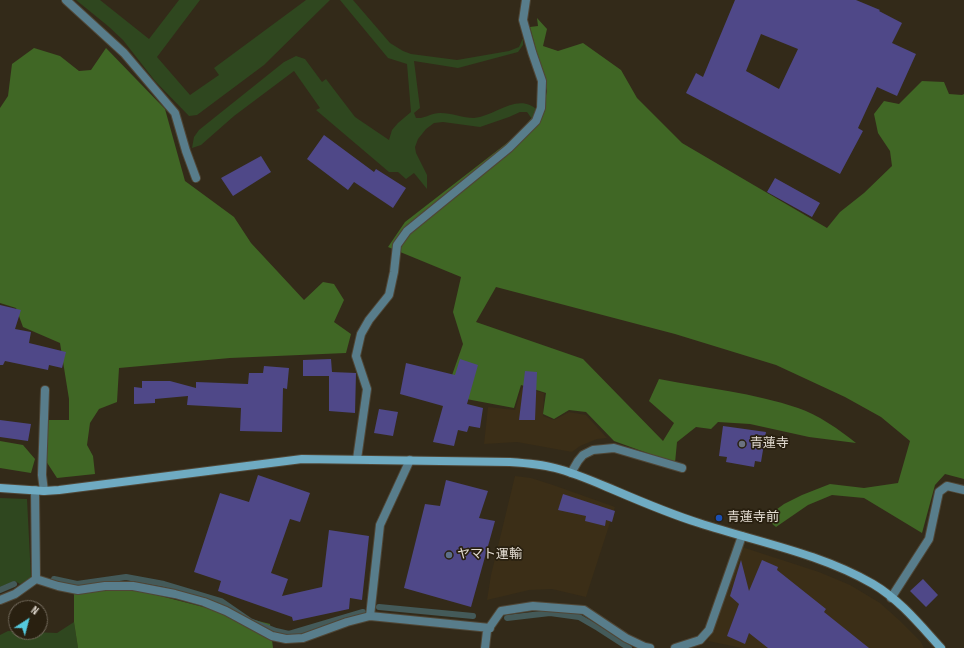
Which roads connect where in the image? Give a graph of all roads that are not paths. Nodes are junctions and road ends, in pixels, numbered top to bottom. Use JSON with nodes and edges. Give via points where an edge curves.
{"nodes":[{"id":1,"x":66,"y":0,"type":"edge"},
{"id":2,"x":526,"y":0,"type":"edge"},
{"id":3,"x":196,"y":178,"type":"dead end"},
{"id":4,"x":45,"y":390,"type":"dead end"},
{"id":5,"x":356,"y":459,"type":"junction"},
{"id":6,"x":410,"y":460,"type":"junction"},
{"id":7,"x":682,"y":468,"type":"dead end"},
{"id":8,"x":571,"y":473,"type":"junction"},
{"id":9,"x":0,"y":488,"type":"edge"},
{"id":10,"x":35,"y":490,"type":"junction"},
{"id":11,"x":964,"y":490,"type":"edge"},
{"id":12,"x":44,"y":491,"type":"junction"},
{"id":13,"x":742,"y":536,"type":"junction"},
{"id":14,"x":36,"y":579,"type":"junction"},
{"id":15,"x":891,"y":598,"type":"junction"},
{"id":16,"x":0,"y":600,"type":"edge"},
{"id":17,"x":370,"y":616,"type":"junction"},
{"id":18,"x":490,"y":628,"type":"junction"},
{"id":19,"x":485,"y":648,"type":"edge"},
{"id":20,"x":650,"y":648,"type":"edge"},
{"id":21,"x":675,"y":648,"type":"edge"},
{"id":22,"x":941,"y":648,"type":"edge"}],
"edges":[{"from":1,"to":3,"type":"street","via":[[124,53],[175,113]]},
{"from":2,"to":5,"type":"street","via":[[523,20],[542,81],[540,108],[536,121],[509,148],[407,231],[397,245],[389,295],[361,334],[356,356],[368,389]]},
{"from":4,"to":12,"type":"street","via":[[42,475]]},
{"from":5,"to":6,"type":"street"},
{"from":5,"to":12,"type":"street","via":[[302,459]]},
{"from":6,"to":8,"type":"street","via":[[530,464]]},
{"from":6,"to":17,"type":"street","via":[[380,526]]},
{"from":7,"to":8,"type":"street","via":[[614,448],[592,450],[583,455]]},
{"from":8,"to":13,"type":"street","via":[[657,508]]},
{"from":9,"to":10,"type":"street"},
{"from":10,"to":12,"type":"street"},
{"from":10,"to":14,"type":"street"},
{"from":11,"to":15,"type":"street","via":[[947,486],[939,492],[929,539]]},
{"from":13,"to":15,"type":"street","via":[[837,565],[874,585]]},
{"from":13,"to":21,"type":"street","via":[[710,630],[700,640]]},
{"from":14,"to":16,"type":"street","via":[[15,594]]},
{"from":14,"to":17,"type":"street","via":[[78,590],[105,586],[133,586],[175,594],[204,602],[272,636],[286,639],[304,638]]},
{"from":15,"to":22,"type":"street","via":[[914,618]]},
{"from":17,"to":18,"type":"street"},
{"from":18,"to":19,"type":"street","via":[[487,631]]},
{"from":18,"to":20,"type":"street","via":[[501,612],[533,606],[584,610],[626,638]]}]}
